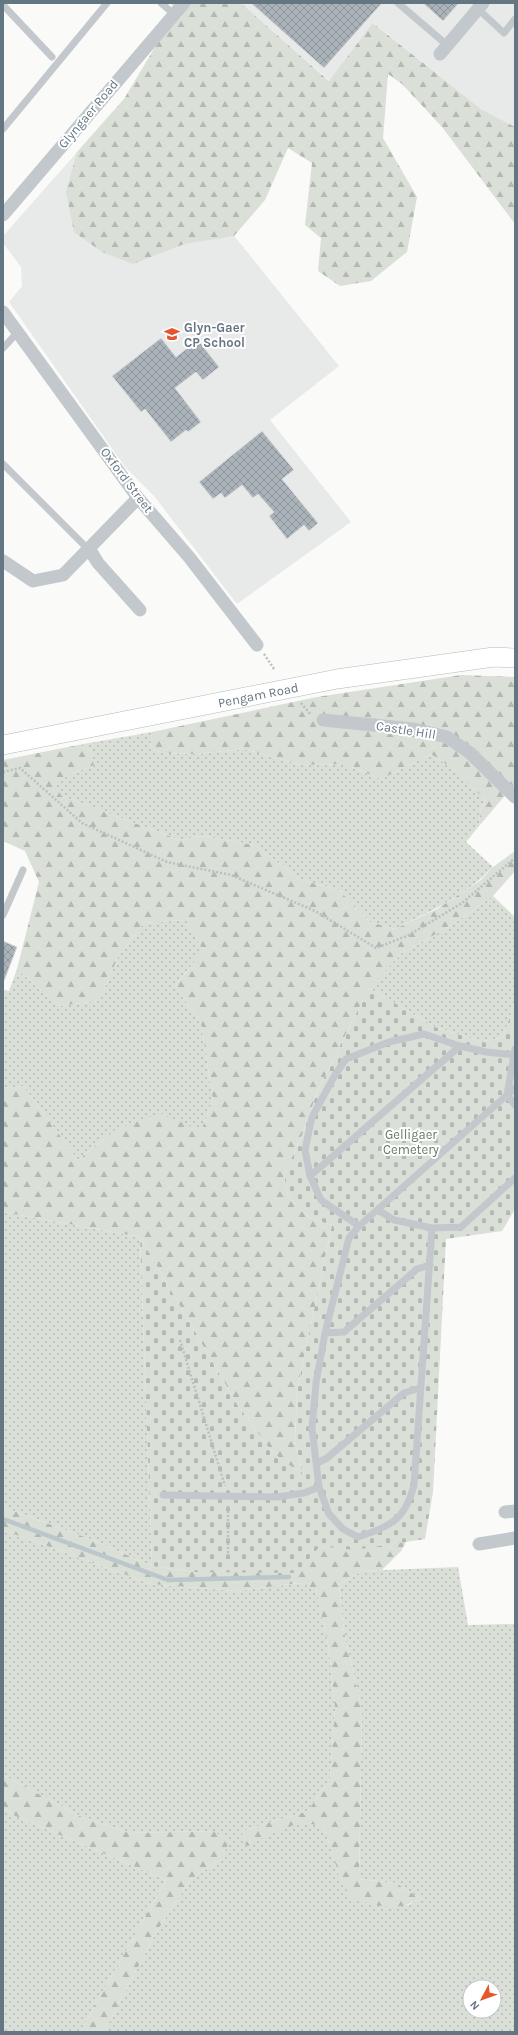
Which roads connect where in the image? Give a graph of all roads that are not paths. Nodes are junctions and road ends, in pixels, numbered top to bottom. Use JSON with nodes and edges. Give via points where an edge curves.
{"nodes":[{"id":1,"x":108,"y":3,"type":"edge"},
{"id":2,"x":161,"y":3,"type":"edge"},
{"id":3,"x":184,"y":3,"type":"edge"},
{"id":4,"x":398,"y":3,"type":"edge"},
{"id":5,"x":3,"y":5,"type":"edge"},
{"id":6,"x":480,"y":6,"type":"edge"},
{"id":7,"x":174,"y":14,"type":"junction"},
{"id":8,"x":515,"y":19,"type":"edge"},
{"id":9,"x":443,"y":49,"type":"joint"},
{"id":10,"x":52,"y":57,"type":"dead end"},
{"id":11,"x":3,"y":128,"type":"edge"},
{"id":12,"x":3,"y":215,"type":"edge"},
{"id":13,"x":3,"y":312,"type":"edge"},
{"id":14,"x":18,"y":332,"type":"junction"},
{"id":15,"x":3,"y":348,"type":"edge"},
{"id":16,"x":3,"y":464,"type":"edge"},
{"id":17,"x":138,"y":498,"type":"junction"},
{"id":18,"x":90,"y":550,"type":"junction"},
{"id":19,"x":3,"y":561,"type":"edge"},
{"id":20,"x":140,"y":610,"type":"dead end"},
{"id":21,"x":257,"y":645,"type":"dead end"},
{"id":22,"x":515,"y":658,"type":"edge"},
{"id":23,"x":323,"y":720,"type":"dead end"},
{"id":24,"x":3,"y":745,"type":"edge"},
{"id":25,"x":515,"y":797,"type":"edge"},
{"id":26,"x":23,"y":870,"type":"dead end"},
{"id":27,"x":3,"y":915,"type":"edge"},
{"id":28,"x":460,"y":1046,"type":"junction"},
{"id":29,"x":514,"y":1052,"type":"edge"},
{"id":30,"x":515,"y":1088,"type":"edge"},
{"id":31,"x":507,"y":1095,"type":"junction"},
{"id":32,"x":515,"y":1105,"type":"edge"},
{"id":33,"x":310,"y":1176,"type":"junction"},
{"id":34,"x":515,"y":1178,"type":"edge"},
{"id":35,"x":378,"y":1210,"type":"junction"},
{"id":36,"x":359,"y":1226,"type":"junction"},
{"id":37,"x":432,"y":1228,"type":"junction"},
{"id":38,"x":430,"y":1265,"type":"junction"},
{"id":39,"x":325,"y":1333,"type":"junction"},
{"id":40,"x":420,"y":1388,"type":"junction"},
{"id":41,"x":317,"y":1463,"type":"junction"},
{"id":42,"x":319,"y":1486,"type":"junction"},
{"id":43,"x":163,"y":1495,"type":"dead end"},
{"id":44,"x":515,"y":1538,"type":"edge"},
{"id":45,"x":479,"y":1544,"type":"dead end"}],
"edges":[{"from":1,"to":11,"type":"lane"},
{"from":2,"to":7,"type":"lane"},
{"from":3,"to":7,"type":"street","name":"Glyngaer Road"},
{"from":4,"to":9,"type":"lane"},
{"from":5,"to":10,"type":"lane"},
{"from":6,"to":8,"type":"lane","via":[[504,33]]},
{"from":6,"to":9,"type":"street"},
{"from":7,"to":12,"type":"street","name":"Glyngaer Road"},
{"from":13,"to":14,"type":"street","name":"Oxford Street"},
{"from":14,"to":15,"type":"lane"},
{"from":14,"to":17,"type":"street","name":"Oxford Street"},
{"from":16,"to":18,"type":"lane"},
{"from":17,"to":18,"type":"street"},
{"from":17,"to":21,"type":"street","name":"Oxford Street","via":[[189,557]]},
{"from":18,"to":19,"type":"street","via":[[63,575],[33,581]]},
{"from":18,"to":20,"type":"street","via":[[98,563]]},
{"from":22,"to":24,"type":"main road","name":"Pengam Road","via":[[494,657],[337,679]]},
{"from":23,"to":25,"type":"street","name":"Castle Hill","via":[[414,729],[447,737],[470,753]]},
{"from":26,"to":27,"type":"lane"},
{"from":28,"to":29,"type":"lane","via":[[486,1052]]},
{"from":28,"to":33,"type":"lane"},
{"from":28,"to":33,"type":"lane","via":[[424,1034],[389,1042],[346,1059],[312,1117],[305,1150]]},
{"from":29,"to":31,"type":"lane"},
{"from":30,"to":31,"type":"lane"},
{"from":31,"to":32,"type":"lane"},
{"from":31,"to":35,"type":"lane"},
{"from":33,"to":36,"type":"lane","via":[[321,1200]]},
{"from":34,"to":37,"type":"lane","via":[[462,1227]]},
{"from":35,"to":36,"type":"lane"},
{"from":35,"to":37,"type":"lane","via":[[394,1220]]},
{"from":36,"to":39,"type":"lane","via":[[349,1238]]},
{"from":37,"to":38,"type":"lane"},
{"from":38,"to":39,"type":"lane","via":[[417,1269],[344,1332]]},
{"from":38,"to":40,"type":"lane"},
{"from":39,"to":41,"type":"lane","via":[[316,1383],[312,1428]]},
{"from":40,"to":41,"type":"lane","via":[[404,1393],[327,1458]]},
{"from":40,"to":42,"type":"lane","via":[[414,1485],[404,1511],[389,1524],[358,1537],[343,1529],[329,1514]]},
{"from":41,"to":42,"type":"lane"},
{"from":42,"to":43,"type":"lane","via":[[304,1494],[277,1497]]},
{"from":44,"to":45,"type":"street"}]}
